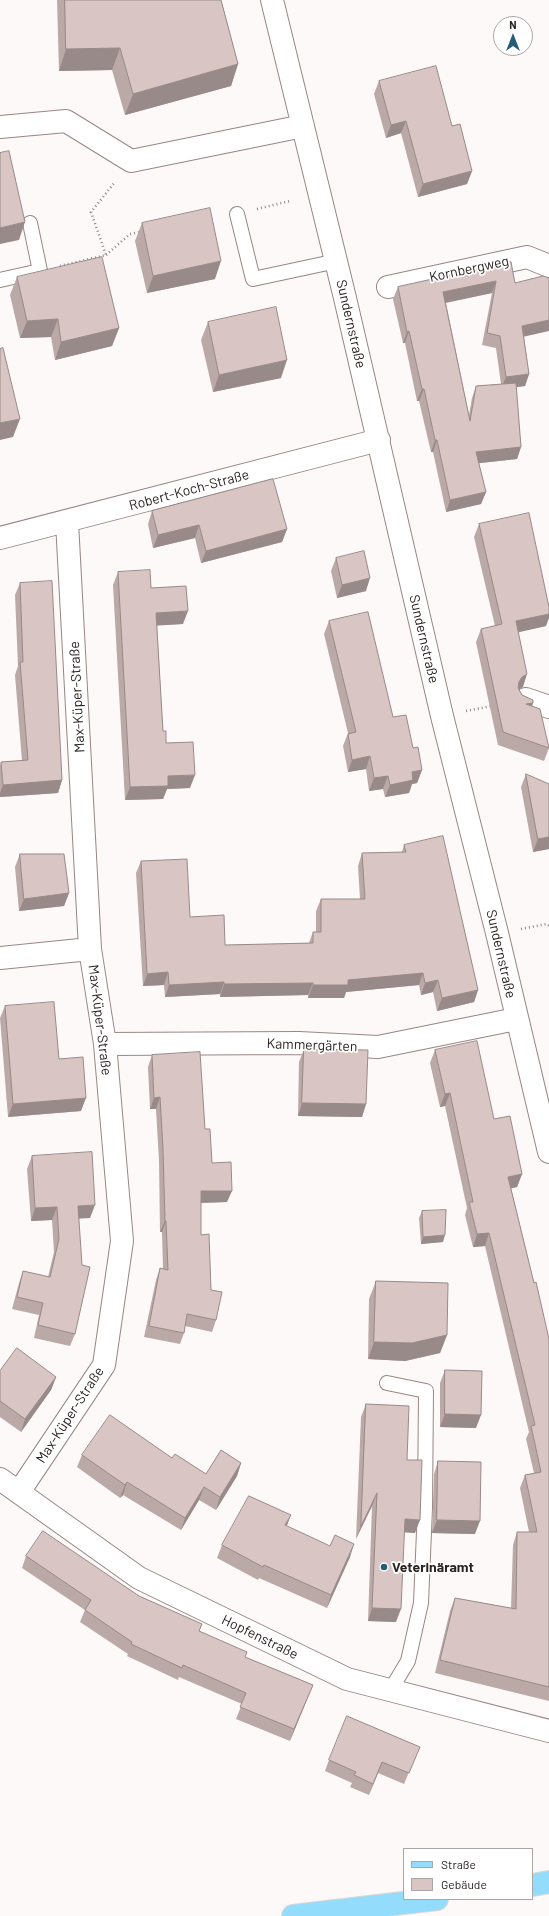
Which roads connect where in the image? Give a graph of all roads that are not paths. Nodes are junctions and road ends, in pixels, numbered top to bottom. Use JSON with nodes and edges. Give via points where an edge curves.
{"nodes":[{"id":1,"x":272,"y":0,"type":"edge"},
{"id":2,"x":303,"y":126,"type":"junction"},
{"id":3,"x":0,"y":127,"type":"edge"},
{"id":4,"x":238,"y":214,"type":"road end"},
{"id":5,"x":30,"y":223,"type":"dead end"},
{"id":6,"x":337,"y":261,"type":"junction"},
{"id":7,"x":549,"y":266,"type":"edge"},
{"id":8,"x":0,"y":280,"type":"edge"},
{"id":9,"x":388,"y":287,"type":"dead end"},
{"id":10,"x":379,"y":440,"type":"junction"},
{"id":11,"x":67,"y":522,"type":"junction"},
{"id":12,"x":0,"y":538,"type":"edge"},
{"id":13,"x":526,"y":699,"type":"edge"},
{"id":14,"x":549,"y":707,"type":"edge"},
{"id":15,"x":90,"y":949,"type":"junction"},
{"id":16,"x":0,"y":958,"type":"edge"},
{"id":17,"x":516,"y":1019,"type":"junction"},
{"id":18,"x":105,"y":1044,"type":"junction"},
{"id":19,"x":549,"y":1152,"type":"edge"},
{"id":20,"x":386,"y":1383,"type":"dead end"},
{"id":21,"x":0,"y":1479,"type":"edge"},
{"id":22,"x":20,"y":1492,"type":"junction"},
{"id":23,"x":390,"y":1691,"type":"junction"},
{"id":24,"x":549,"y":1731,"type":"edge"},
{"id":25,"x":549,"y":1882,"type":"edge"},
{"id":26,"x":533,"y":1885,"type":"edge"},
{"id":27,"x":429,"y":1900,"type":"edge"},
{"id":28,"x":293,"y":1916,"type":"edge"}],
"edges":[{"from":1,"to":2,"type":"street","name":"Sundernstraße"},
{"from":2,"to":3,"type":"street","via":[[131,161],[66,121]]},
{"from":2,"to":6,"type":"street","name":"Sundernstraße"},
{"from":4,"to":6,"type":"lane","via":[[253,279]]},
{"from":5,"to":8,"type":"lane","via":[[40,271]]},
{"from":6,"to":10,"type":"street","name":"Sundernstraße"},
{"from":7,"to":9,"type":"street","name":"Kornbergweg","via":[[527,257]]},
{"from":10,"to":11,"type":"street","name":"Robert-Koch-Straße"},
{"from":10,"to":17,"type":"street","name":"Sundernstraße","via":[[442,716]]},
{"from":11,"to":12,"type":"street","name":"Robert-Koch-Straße"},
{"from":11,"to":15,"type":"street","name":"Max-Küper-Straße"},
{"from":13,"to":14,"type":"street"},
{"from":15,"to":16,"type":"street"},
{"from":15,"to":18,"type":"street","name":"Max-Küper-Straße"},
{"from":17,"to":18,"type":"street","name":"Kammergärten","via":[[378,1047],[299,1043]]},
{"from":17,"to":19,"type":"street","name":"Sundernstraße"},
{"from":18,"to":22,"type":"street","name":"Max-Küper-Straße","via":[[122,1241],[104,1366]]},
{"from":20,"to":23,"type":"lane","via":[[426,1391],[421,1603],[408,1661]]},
{"from":21,"to":22,"type":"street","name":"Hopfenstraße"},
{"from":22,"to":23,"type":"street","name":"Hopfenstraße","via":[[139,1578],[347,1679]]},
{"from":23,"to":24,"type":"street","name":"Hopfenstraße"},
{"from":25,"to":26,"type":"main road"},
{"from":27,"to":28,"type":"main road"}]}
